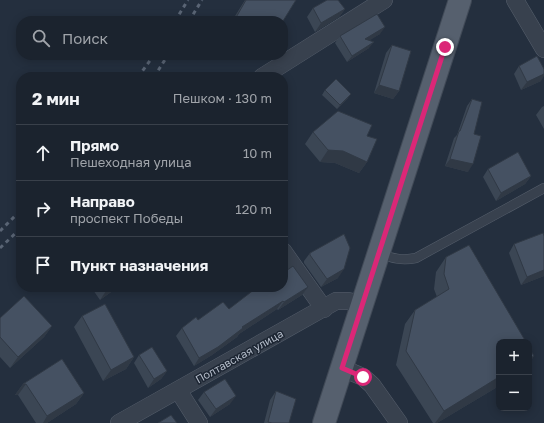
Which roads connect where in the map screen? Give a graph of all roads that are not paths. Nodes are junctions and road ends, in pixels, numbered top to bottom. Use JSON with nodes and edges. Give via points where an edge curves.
{"nodes":[{"id":1,"x":384,"y":0,"type":"edge"},
{"id":2,"x":460,"y":0,"type":"edge"},
{"id":3,"x":514,"y":0,"type":"edge"},
{"id":4,"x":544,"y":48,"type":"edge"},
{"id":5,"x":270,"y":72,"type":"edge"},
{"id":6,"x":544,"y":188,"type":"edge"},
{"id":7,"x":379,"y":254,"type":"junction"},
{"id":8,"x":288,"y":258,"type":"edge"},
{"id":9,"x":362,"y":304,"type":"junction"},
{"id":10,"x":324,"y":309,"type":"junction"},
{"id":11,"x":342,"y":368,"type":"junction"},
{"id":12,"x":178,"y":390,"type":"junction"},
{"id":13,"x":119,"y":423,"type":"edge"},
{"id":14,"x":199,"y":423,"type":"edge"},
{"id":15,"x":324,"y":423,"type":"edge"},
{"id":16,"x":399,"y":423,"type":"edge"}],
"edges":[{"from":1,"to":5,"type":"street"},
{"from":2,"to":7,"type":"main road"},
{"from":3,"to":4,"type":"street"},
{"from":6,"to":7,"type":"lane","via":[[416,258],[399,260]]},
{"from":7,"to":9,"type":"main road"},
{"from":8,"to":10,"type":"street"},
{"from":9,"to":10,"type":"street","name":"Полтавская улица","via":[[336,302]]},
{"from":9,"to":11,"type":"main road"},
{"from":10,"to":12,"type":"street","name":"Полтавская улица"},
{"from":11,"to":15,"type":"main road"},
{"from":11,"to":16,"type":"street","via":[[363,377],[372,385]]},
{"from":12,"to":13,"type":"street","name":"Полтавская улица"},
{"from":12,"to":14,"type":"street"}]}
